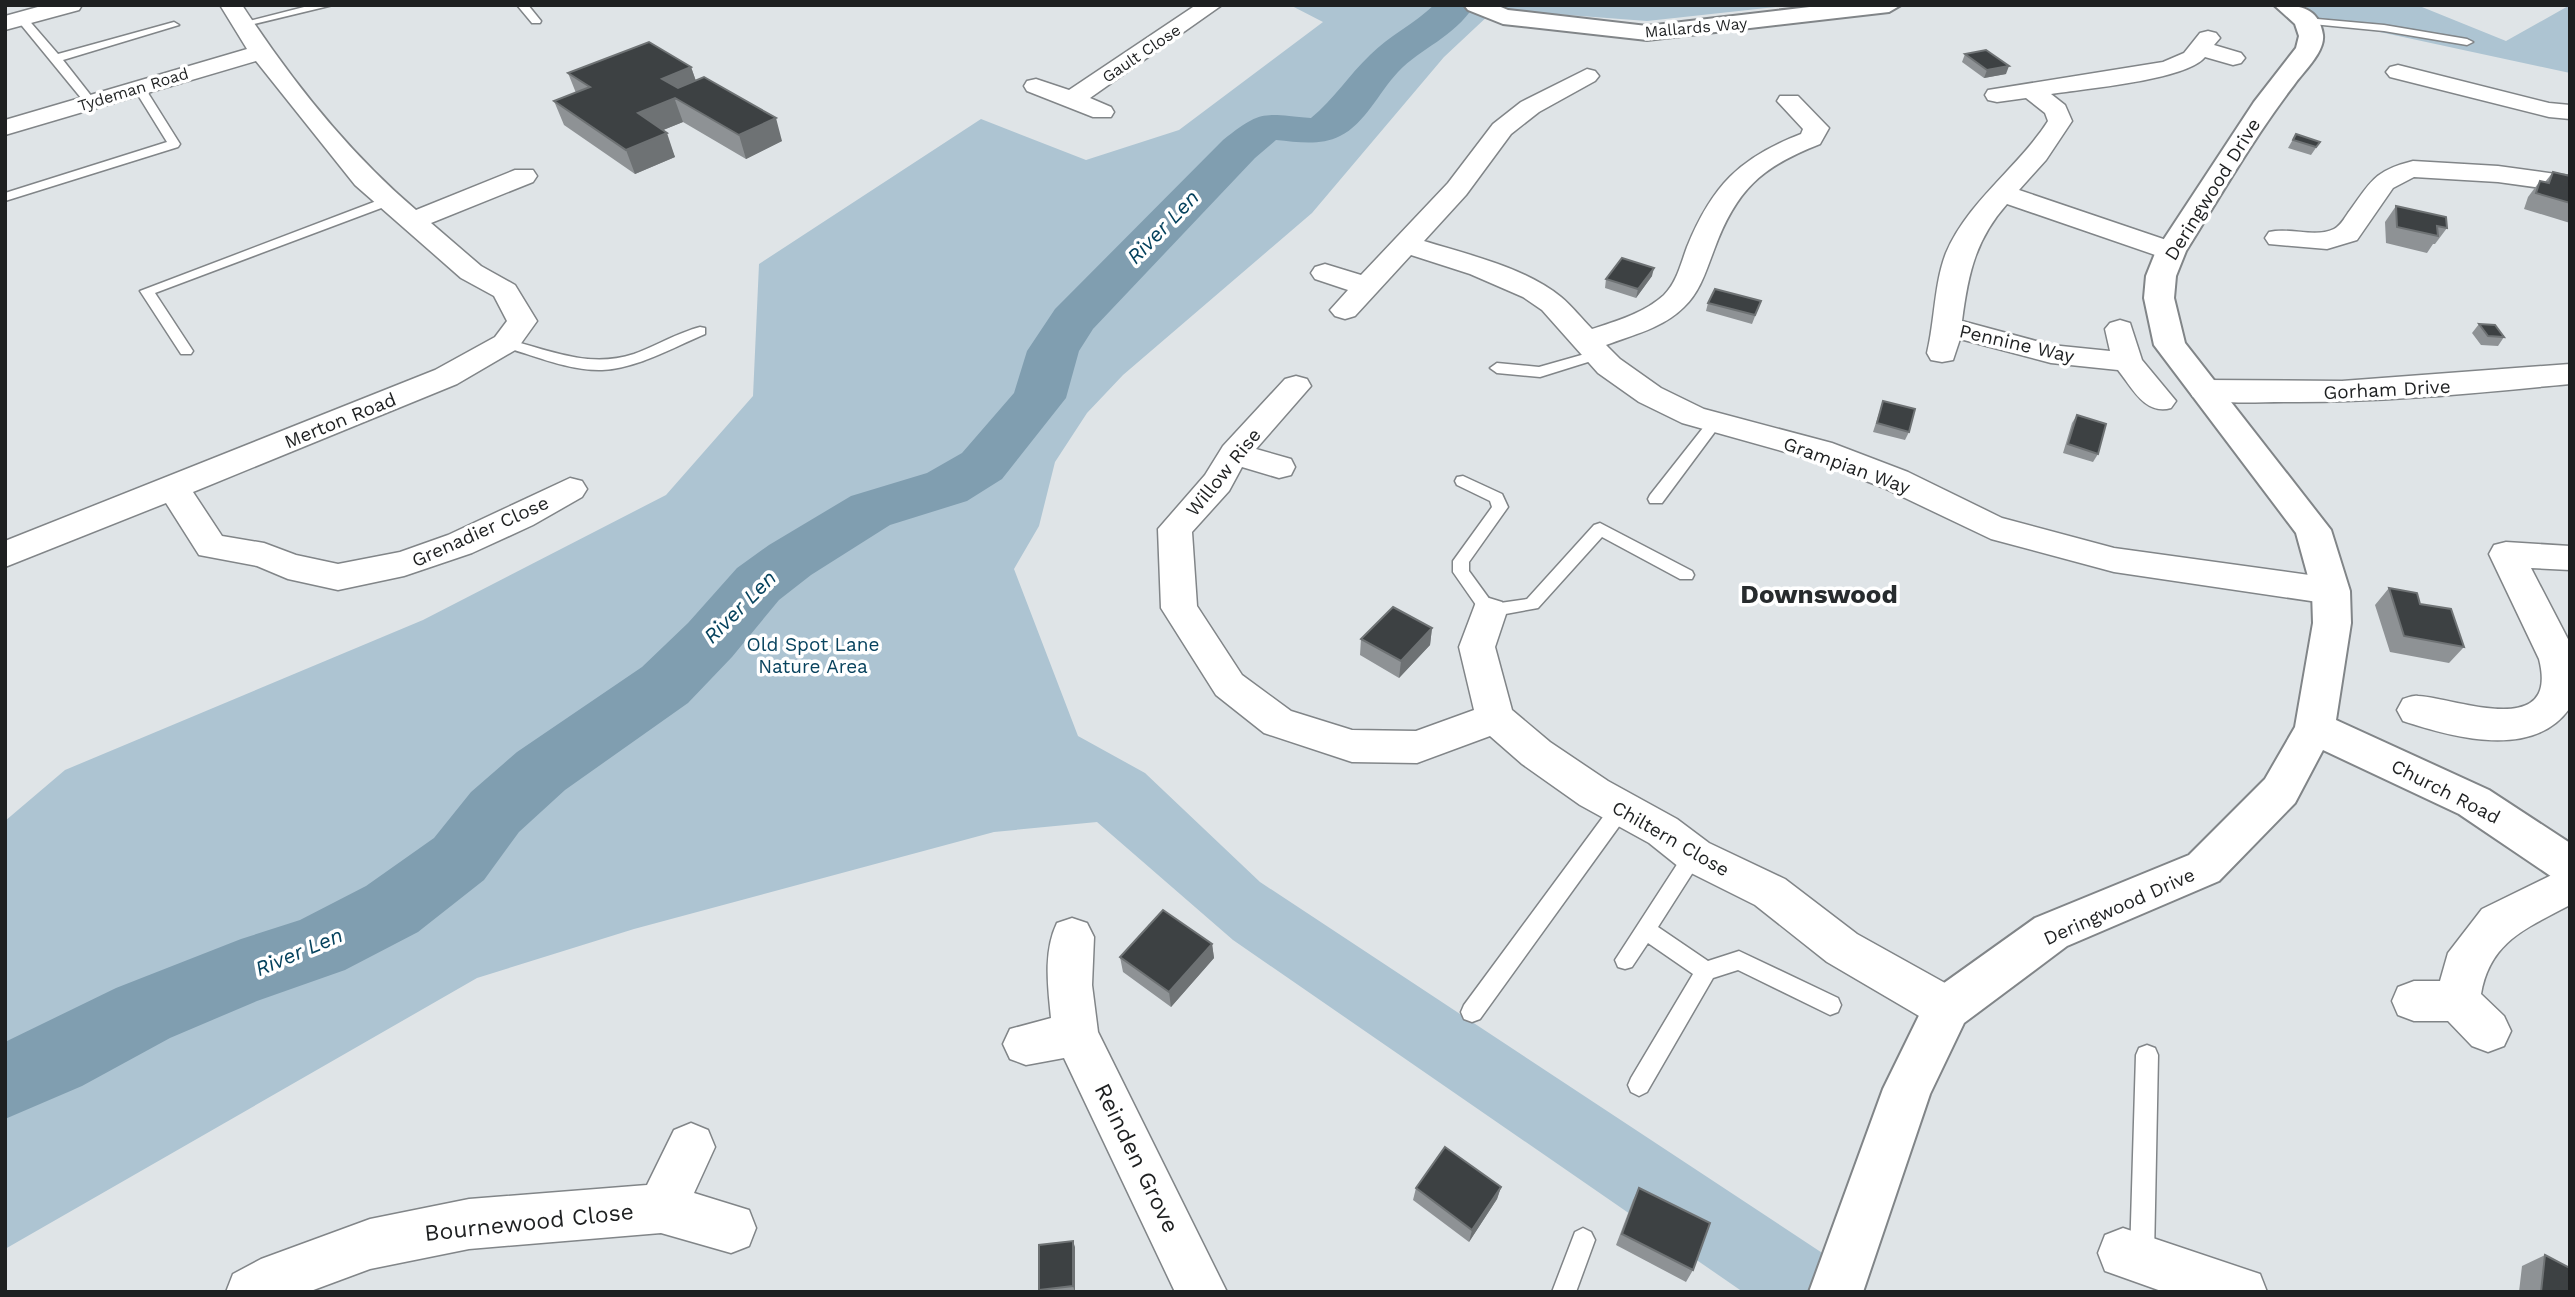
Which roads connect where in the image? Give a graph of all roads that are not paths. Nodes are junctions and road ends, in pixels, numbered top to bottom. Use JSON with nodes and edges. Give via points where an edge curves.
{"nodes":[{"id":1,"x":71,"y":5,"type":"edge"},
{"id":2,"x":328,"y":5,"type":"edge"},
{"id":3,"x":522,"y":5,"type":"edge"},
{"id":4,"x":1211,"y":5,"type":"edge"},
{"id":5,"x":1476,"y":5,"type":"edge"},
{"id":6,"x":1889,"y":5,"type":"edge"},
{"id":7,"x":2262,"y":5,"type":"edge"},
{"id":8,"x":2286,"y":5,"type":"edge"},
{"id":9,"x":308,"y":7,"type":"edge"},
{"id":10,"x":237,"y":15,"type":"edge"},
{"id":11,"x":14,"y":21,"type":"edge"},
{"id":12,"x":536,"y":21,"type":"dead end"},
{"id":13,"x":174,"y":25,"type":"dead end"},
{"id":14,"x":2307,"y":35,"type":"junction"},
{"id":15,"x":2467,"y":42,"type":"dead end"},
{"id":16,"x":261,"y":52,"type":"junction"},
{"id":17,"x":2233,"y":58,"type":"dead end"},
{"id":18,"x":54,"y":59,"type":"junction"},
{"id":19,"x":2398,"y":72,"type":"dead end"},
{"id":20,"x":1538,"y":74,"type":"dead end"},
{"id":21,"x":139,"y":86,"type":"junction"},
{"id":22,"x":1037,"y":86,"type":"dead end"},
{"id":23,"x":2032,"y":90,"type":"junction"},
{"id":24,"x":1997,"y":95,"type":"dead end"},
{"id":25,"x":1071,"y":100,"type":"junction"},
{"id":26,"x":90,"y":102,"type":"junction"},
{"id":27,"x":1789,"y":102,"type":"dead end"},
{"id":28,"x":2559,"y":111,"type":"edge"},
{"id":29,"x":1102,"y":112,"type":"dead end"},
{"id":30,"x":5,"y":128,"type":"edge"},
{"id":31,"x":2570,"y":131,"type":"edge"},
{"id":32,"x":1752,"y":136,"type":"dead end"},
{"id":33,"x":1779,"y":150,"type":"junction"},
{"id":34,"x":524,"y":176,"type":"dead end"},
{"id":35,"x":2570,"y":184,"type":"edge"},
{"id":36,"x":2004,"y":194,"type":"junction"},
{"id":37,"x":5,"y":197,"type":"edge"},
{"id":38,"x":387,"y":201,"type":"junction"},
{"id":39,"x":412,"y":221,"type":"junction"},
{"id":40,"x":2278,"y":238,"type":"dead end"},
{"id":41,"x":2327,"y":242,"type":"junction"},
{"id":42,"x":1404,"y":244,"type":"junction"},
{"id":43,"x":2171,"y":251,"type":"junction"},
{"id":44,"x":2353,"y":264,"type":"dead end"},
{"id":45,"x":1325,"y":273,"type":"dead end"},
{"id":46,"x":1365,"y":286,"type":"junction"},
{"id":47,"x":1345,"y":310,"type":"dead end"},
{"id":48,"x":2120,"y":328,"type":"dead end"},
{"id":49,"x":700,"y":331,"type":"dead end"},
{"id":50,"x":506,"y":342,"type":"junction"},
{"id":51,"x":1593,"y":347,"type":"junction"},
{"id":52,"x":186,"y":351,"type":"dead end"},
{"id":53,"x":2127,"y":362,"type":"junction"},
{"id":54,"x":1497,"y":368,"type":"dead end"},
{"id":55,"x":2570,"y":374,"type":"edge"},
{"id":56,"x":1296,"y":386,"type":"dead end"},
{"id":57,"x":2204,"y":390,"type":"junction"},
{"id":58,"x":2160,"y":401,"type":"dead end"},
{"id":59,"x":1715,"y":422,"type":"junction"},
{"id":60,"x":1234,"y":454,"type":"junction"},
{"id":61,"x":1279,"y":467,"type":"dead end"},
{"id":62,"x":1462,"y":481,"type":"dead end"},
{"id":63,"x":173,"y":488,"type":"junction"},
{"id":64,"x":570,"y":489,"type":"dead end"},
{"id":65,"x":1656,"y":499,"type":"dead end"},
{"id":66,"x":5,"y":555,"type":"edge"},
{"id":67,"x":2570,"y":558,"type":"edge"},
{"id":68,"x":1686,"y":575,"type":"dead end"},
{"id":69,"x":2331,"y":591,"type":"junction"},
{"id":70,"x":1489,"y":611,"type":"junction"},
{"id":71,"x":2416,"y":710,"type":"dead end"},
{"id":72,"x":1496,"y":718,"type":"junction"},
{"id":73,"x":2315,"y":728,"type":"junction"},
{"id":74,"x":1621,"y":808,"type":"junction"},
{"id":75,"x":1694,"y":855,"type":"junction"},
{"id":76,"x":2570,"y":866,"type":"edge"},
{"id":77,"x":2570,"y":884,"type":"edge"},
{"id":78,"x":1645,"y":929,"type":"junction"},
{"id":79,"x":1072,"y":937,"type":"dead end"},
{"id":80,"x":1625,"y":960,"type":"dead end"},
{"id":81,"x":1706,"y":971,"type":"junction"},
{"id":82,"x":2414,"y":1001,"type":"dead end"},
{"id":83,"x":1830,"y":1005,"type":"dead end"},
{"id":84,"x":1947,"y":1008,"type":"junction"},
{"id":85,"x":1472,"y":1012,"type":"dead end"},
{"id":86,"x":1076,"y":1034,"type":"junction"},
{"id":87,"x":1026,"y":1044,"type":"dead end"},
{"id":88,"x":2147,"y":1055,"type":"dead end"},
{"id":89,"x":1639,"y":1085,"type":"dead end"},
{"id":90,"x":691,"y":1147,"type":"dead end"},
{"id":91,"x":661,"y":1208,"type":"junction"},
{"id":92,"x":730,"y":1227,"type":"dead end"},
{"id":93,"x":1583,"y":1240,"type":"dead end"},
{"id":94,"x":2133,"y":1256,"type":"joint"},
{"id":95,"x":1196,"y":1289,"type":"edge"},
{"id":96,"x":251,"y":1292,"type":"edge"},
{"id":97,"x":1564,"y":1292,"type":"edge"},
{"id":98,"x":1836,"y":1292,"type":"edge"},
{"id":99,"x":2242,"y":1292,"type":"edge"}],
"edges":[{"from":1,"to":11,"type":"street"},
{"from":2,"to":9,"type":"lane"},
{"from":3,"to":12,"type":"lane"},
{"from":4,"to":25,"type":"street","name":"Gault Close"},
{"from":5,"to":6,"type":"street","name":"Mallards Way","via":[[1503,17],[1647,33]]},
{"from":7,"to":14,"type":"street"},
{"from":8,"to":14,"type":"street"},
{"from":9,"to":10,"type":"lane"},
{"from":10,"to":16,"type":"street"},
{"from":11,"to":18,"type":"lane"},
{"from":13,"to":18,"type":"lane"},
{"from":14,"to":15,"type":"lane","via":[[2384,28]]},
{"from":14,"to":43,"type":"street","name":"Deringwood Drive"},
{"from":16,"to":21,"type":"street","name":"Tydeman Road"},
{"from":16,"to":38,"type":"street"},
{"from":17,"to":23,"type":"street","via":[[2205,44],[2169,68]]},
{"from":18,"to":26,"type":"lane"},
{"from":19,"to":28,"type":"street"},
{"from":20,"to":42,"type":"street","via":[[1576,82],[1530,107],[1502,129],[1457,189]]},
{"from":21,"to":26,"type":"street","name":"Tydeman Road"},
{"from":21,"to":37,"type":"lane","via":[[174,144]]},
{"from":22,"to":25,"type":"street","name":"Gault Close"},
{"from":23,"to":24,"type":"street"},
{"from":23,"to":36,"type":"street","name":"Pennine Way","via":[[2056,110],[2060,121],[2049,142]]},
{"from":25,"to":29,"type":"street","name":"Gault Close"},
{"from":26,"to":30,"type":"street","name":"Tydeman Road"},
{"from":27,"to":33,"type":"street","via":[[1816,128],[1811,139]]},
{"from":28,"to":31,"type":"street"},
{"from":32,"to":33,"type":"street"},
{"from":33,"to":51,"type":"street","via":[[1747,171],[1717,205],[1688,281],[1675,301]]},
{"from":34,"to":39,"type":"street"},
{"from":35,"to":41,"type":"street","via":[[2413,169],[2384,182],[2347,234]]},
{"from":36,"to":43,"type":"street"},
{"from":36,"to":53,"type":"street","name":"Pennine Way","via":[[1960,252],[1946,340]]},
{"from":38,"to":39,"type":"street"},
{"from":38,"to":52,"type":"lane","via":[[147,291]]},
{"from":39,"to":50,"type":"street","via":[[471,272],[505,291],[522,321]]},
{"from":40,"to":41,"type":"street"},
{"from":41,"to":44,"type":"street"},
{"from":42,"to":46,"type":"street"},
{"from":42,"to":51,"type":"street","name":"Grampian Way","via":[[1515,281],[1552,304]]},
{"from":43,"to":57,"type":"street","name":"Deringwood Drive","via":[[2159,276],[2160,308],[2170,345]]},
{"from":45,"to":46,"type":"street"},
{"from":46,"to":47,"type":"street"},
{"from":48,"to":53,"type":"street"},
{"from":49,"to":50,"type":"lane","via":[[603,365]]},
{"from":50,"to":63,"type":"street","name":"Merton Road","via":[[446,377]]},
{"from":51,"to":54,"type":"lane","via":[[1540,372]]},
{"from":51,"to":59,"type":"street","name":"Grampian Way","via":[[1609,366],[1650,395]]},
{"from":53,"to":58,"type":"street"},
{"from":55,"to":57,"type":"street","name":"Gorham Drive","via":[[2390,390],[2281,394]]},
{"from":56,"to":60,"type":"street","name":"Willow Rise"},
{"from":57,"to":69,"type":"street","name":"Deringwood Drive","via":[[2313,530]]},
{"from":59,"to":65,"type":"lane"},
{"from":59,"to":69,"type":"street","name":"Grampian Way","via":[[1821,451],[1896,480],[1991,527],[2114,560]]},
{"from":60,"to":61,"type":"street"},
{"from":60,"to":72,"type":"street","name":"Willow Rise","via":[[1217,483],[1175,529],[1179,608],[1229,685],[1278,723],[1352,746],[1417,747]]},
{"from":62,"to":70,"type":"lane","via":[[1496,498],[1500,508],[1461,561],[1461,572]]},
{"from":63,"to":64,"type":"street","name":"Grenadier Close","via":[[211,546],[264,555],[288,566],[338,577],[404,564],[449,548],[521,517]]},
{"from":63,"to":66,"type":"street","name":"Merton Road"},
{"from":67,"to":71,"type":"street","via":[[2497,543],[2562,672],[2557,696],[2546,711],[2524,722],[2493,724]]},
{"from":68,"to":70,"type":"lane","via":[[1600,529],[1532,604]]},
{"from":69,"to":73,"type":"street","name":"Deringwood Drive","via":[[2332,623]]},
{"from":70,"to":72,"type":"street","via":[[1477,646]]},
{"from":72,"to":74,"type":"street","name":"Chiltern Close","via":[[1536,753]]},
{"from":73,"to":76,"type":"street","name":"Church Road","via":[[2474,802]]},
{"from":73,"to":84,"type":"street","name":"Deringwood Drive","via":[[2280,791],[2204,868],[2052,932]]},
{"from":74,"to":75,"type":"street","name":"Chiltern Close"},
{"from":74,"to":85,"type":"lane"},
{"from":75,"to":78,"type":"lane"},
{"from":75,"to":84,"type":"street","name":"Chiltern Close","via":[[1770,892],[1842,948]]},
{"from":77,"to":82,"type":"street","via":[[2497,922],[2464,967],[2473,1016]]},
{"from":78,"to":80,"type":"lane"},
{"from":78,"to":81,"type":"lane"},
{"from":79,"to":86,"type":"street","name":"Reinden Grove","via":[[1070,985]]},
{"from":81,"to":83,"type":"lane","via":[[1739,960]]},
{"from":81,"to":89,"type":"lane"},
{"from":84,"to":98,"type":"street","name":"Deringwood Drive","via":[[1907,1089]]},
{"from":86,"to":87,"type":"street"},
{"from":86,"to":95,"type":"street","name":"Reinden Grove"},
{"from":88,"to":94,"type":"lane"},
{"from":90,"to":91,"type":"street"},
{"from":91,"to":92,"type":"street","name":"Bournewood Close"},
{"from":91,"to":96,"type":"street","name":"Bournewood Close","via":[[469,1224],[370,1244]]},
{"from":93,"to":97,"type":"lane"},
{"from":94,"to":99,"type":"street"}]}
